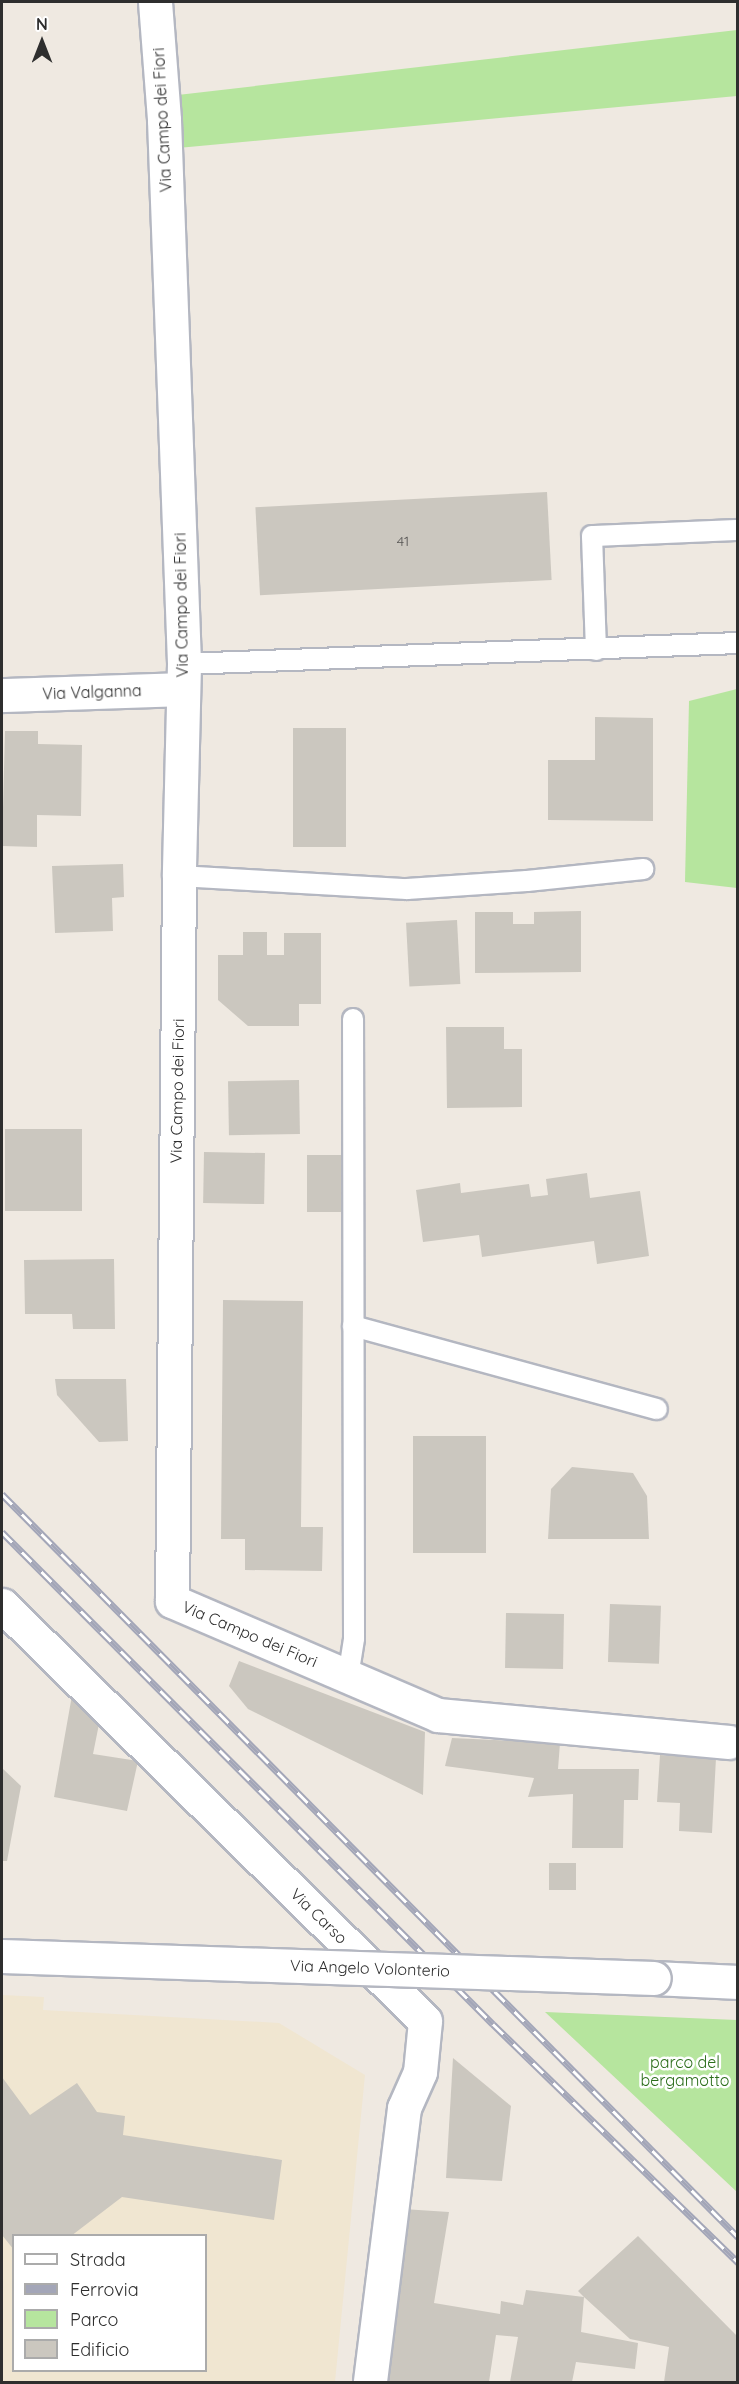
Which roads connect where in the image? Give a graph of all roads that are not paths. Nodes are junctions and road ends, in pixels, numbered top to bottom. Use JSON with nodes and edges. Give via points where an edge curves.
{"nodes":[{"id":1,"x":155,"y":2,"type":"edge"},
{"id":2,"x":738,"y":530,"type":"edge"},
{"id":3,"x":738,"y":643,"type":"edge"},
{"id":4,"x":596,"y":650,"type":"junction"},
{"id":5,"x":183,"y":677,"type":"junction"},
{"id":6,"x":2,"y":694,"type":"edge"},
{"id":7,"x":643,"y":869,"type":"dead end"},
{"id":8,"x":179,"y":876,"type":"junction"},
{"id":9,"x":353,"y":1019,"type":"dead end"},
{"id":10,"x":353,"y":1326,"type":"junction"},
{"id":11,"x":657,"y":1409,"type":"dead end"},
{"id":12,"x":2,"y":1605,"type":"edge"},
{"id":13,"x":348,"y":1677,"type":"junction"},
{"id":14,"x":729,"y":1742,"type":"dead end"},
{"id":15,"x":2,"y":1956,"type":"edge"},
{"id":16,"x":738,"y":1982,"type":"edge"},
{"id":17,"x":370,"y":2382,"type":"edge"}],
"edges":[{"from":1,"to":5,"type":"street","name":"Via Campo dei Fiori","via":[[164,120]]},
{"from":2,"to":4,"type":"lane","via":[[592,536]]},
{"from":3,"to":4,"type":"lane"},
{"from":4,"to":5,"type":"lane"},
{"from":5,"to":6,"type":"street","name":"Via Valganna"},
{"from":5,"to":8,"type":"street","name":"Via Campo dei Fiori"},
{"from":7,"to":8,"type":"lane","via":[[407,889]]},
{"from":8,"to":13,"type":"street","name":"Via Campo dei Fiori","via":[[172,1601]]},
{"from":9,"to":10,"type":"lane"},
{"from":10,"to":11,"type":"lane"},
{"from":10,"to":13,"type":"lane","via":[[354,1638]]},
{"from":12,"to":17,"type":"street","name":"Via Carso","via":[[425,2021],[420,2072],[404,2108]]},
{"from":13,"to":14,"type":"street","name":"Via Campo dei Fiori","via":[[438,1715]]},
{"from":15,"to":16,"type":"street","name":"Via Angelo Volonterio","bridge":true}]}
